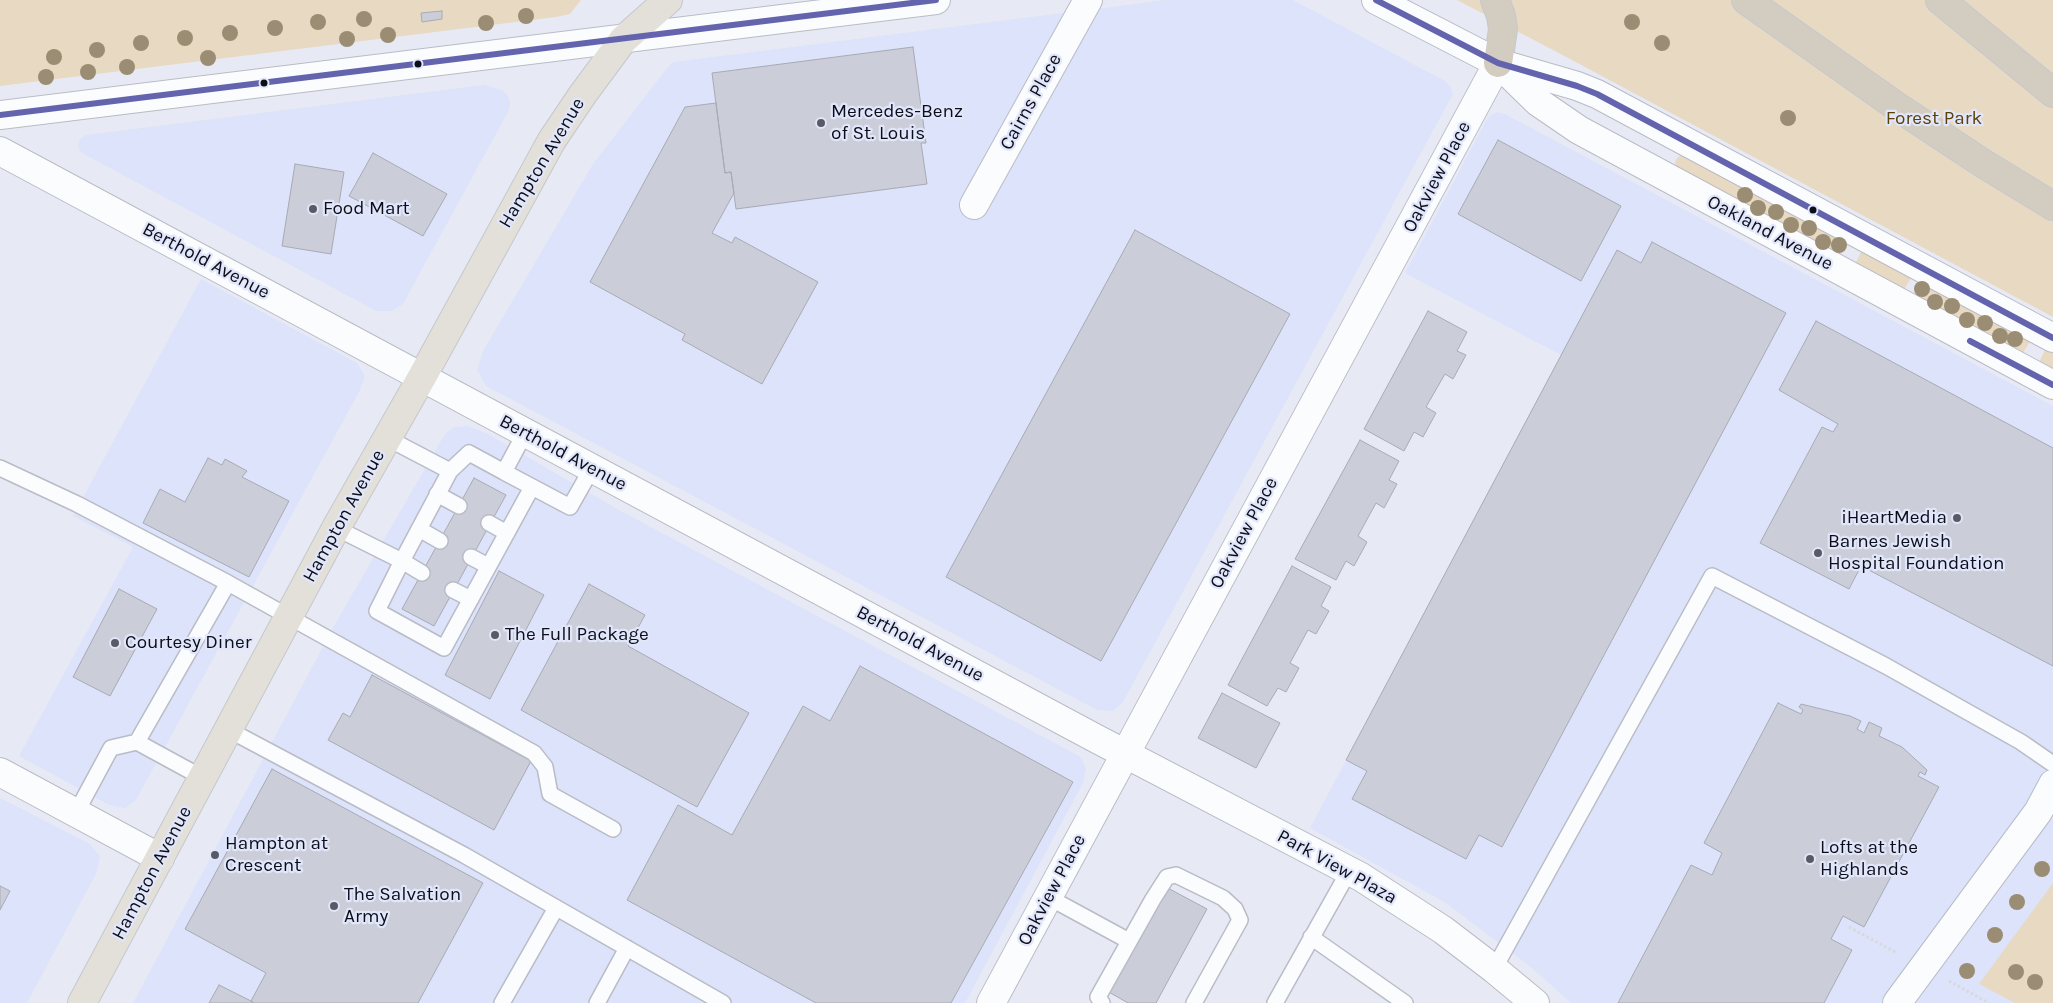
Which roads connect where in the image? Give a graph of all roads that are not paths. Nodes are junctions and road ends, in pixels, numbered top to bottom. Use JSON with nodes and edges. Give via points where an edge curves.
{"nodes":[{"id":1,"x":638,"y":0,"type":"edge"},
{"id":2,"x":668,"y":0,"type":"edge"},
{"id":3,"x":936,"y":0,"type":"edge"},
{"id":4,"x":1088,"y":0,"type":"edge"},
{"id":5,"x":1376,"y":0,"type":"edge"},
{"id":6,"x":1495,"y":0,"type":"edge"},
{"id":7,"x":1746,"y":0,"type":"edge"},
{"id":8,"x":1940,"y":0,"type":"edge"},
{"id":9,"x":623,"y":40,"type":"junction"},
{"id":10,"x":1498,"y":63,"type":"junction"},
{"id":11,"x":2053,"y":93,"type":"edge"},
{"id":12,"x":0,"y":115,"type":"edge"},
{"id":13,"x":0,"y":152,"type":"edge"},
{"id":14,"x":974,"y":204,"type":"dead end"},
{"id":15,"x":2053,"y":206,"type":"edge"},
{"id":16,"x":2053,"y":338,"type":"edge"},
{"id":17,"x":422,"y":377,"type":"junction"},
{"id":18,"x":2053,"y":385,"type":"edge"},
{"id":19,"x":525,"y":433,"type":"junction"},
{"id":20,"x":387,"y":438,"type":"junction"},
{"id":21,"x":0,"y":468,"type":"edge"},
{"id":22,"x":592,"y":468,"type":"junction"},
{"id":23,"x":450,"y":471,"type":"junction"},
{"id":24,"x":504,"y":472,"type":"junction"},
{"id":25,"x":532,"y":487,"type":"junction"},
{"id":26,"x":437,"y":494,"type":"junction"},
{"id":27,"x":459,"y":506,"type":"dead end"},
{"id":28,"x":489,"y":523,"type":"dead end"},
{"id":29,"x":336,"y":528,"type":"junction"},
{"id":30,"x":419,"y":529,"type":"junction"},
{"id":31,"x":506,"y":533,"type":"junction"},
{"id":32,"x":440,"y":541,"type":"dead end"},
{"id":33,"x":471,"y":557,"type":"dead end"},
{"id":34,"x":402,"y":561,"type":"junction"},
{"id":35,"x":488,"y":566,"type":"junction"},
{"id":36,"x":422,"y":573,"type":"dead end"},
{"id":37,"x":228,"y":583,"type":"junction"},
{"id":38,"x":453,"y":590,"type":"dead end"},
{"id":39,"x":471,"y":599,"type":"junction"},
{"id":40,"x":290,"y":616,"type":"junction"},
{"id":41,"x":229,"y":730,"type":"junction"},
{"id":42,"x":138,"y":742,"type":"junction"},
{"id":43,"x":1125,"y":754,"type":"junction"},
{"id":44,"x":2053,"y":764,"type":"edge"},
{"id":45,"x":0,"y":772,"type":"edge"},
{"id":46,"x":203,"y":778,"type":"junction"},
{"id":47,"x":2053,"y":784,"type":"edge"},
{"id":48,"x":76,"y":813,"type":"junction"},
{"id":49,"x":613,"y":829,"type":"dead end"},
{"id":50,"x":160,"y":858,"type":"junction"},
{"id":51,"x":1349,"y":871,"type":"junction"},
{"id":52,"x":1048,"y":897,"type":"junction"},
{"id":53,"x":556,"y":908,"type":"junction"},
{"id":54,"x":1311,"y":937,"type":"junction"},
{"id":55,"x":1129,"y":941,"type":"junction"},
{"id":56,"x":627,"y":948,"type":"junction"},
{"id":57,"x":1494,"y":968,"type":"junction"},
{"id":58,"x":700,"y":997,"type":"edge"},
{"id":59,"x":82,"y":1003,"type":"edge"},
{"id":60,"x":502,"y":1003,"type":"edge"},
{"id":61,"x":597,"y":1003,"type":"edge"},
{"id":62,"x":723,"y":1003,"type":"edge"},
{"id":63,"x":991,"y":1003,"type":"edge"},
{"id":64,"x":1102,"y":1003,"type":"edge"},
{"id":65,"x":1194,"y":1003,"type":"edge"},
{"id":66,"x":1275,"y":1003,"type":"edge"},
{"id":67,"x":1405,"y":1003,"type":"edge"},
{"id":68,"x":1535,"y":1003,"type":"edge"},
{"id":69,"x":1897,"y":1003,"type":"edge"}],
"edges":[{"from":1,"to":9,"type":"main road","name":"Hampton Avenue"},
{"from":2,"to":9,"type":"main road","name":"Hampton Avenue"},
{"from":3,"to":9,"type":"street"},
{"from":4,"to":14,"type":"street","name":"Cairns Place"},
{"from":5,"to":10,"type":"street","name":"Oakland Avenue"},
{"from":6,"to":10,"type":"highway","via":[[1503,29]]},
{"from":7,"to":15,"type":"highway","via":[[1896,106]]},
{"from":8,"to":11,"type":"highway"},
{"from":9,"to":12,"type":"street"},
{"from":9,"to":17,"type":"main road","name":"Hampton Avenue","via":[[552,140]]},
{"from":10,"to":16,"type":"street","name":"Oakland Avenue","via":[[1597,94]]},
{"from":10,"to":18,"type":"street","name":"Oakland Avenue","via":[[1538,102],[1579,130]]},
{"from":10,"to":43,"type":"street","name":"Oakview Place"},
{"from":13,"to":17,"type":"street","name":"Berthold Avenue"},
{"from":17,"to":19,"type":"street","name":"Berthold Avenue"},
{"from":17,"to":20,"type":"main road","name":"Hampton Avenue"},
{"from":19,"to":22,"type":"street","name":"Berthold Avenue"},
{"from":19,"to":24,"type":"lane"},
{"from":20,"to":23,"type":"lane"},
{"from":20,"to":29,"type":"main road","name":"Hampton Avenue"},
{"from":21,"to":37,"type":"lane","via":[[77,504]]},
{"from":22,"to":25,"type":"lane","via":[[570,507]]},
{"from":22,"to":43,"type":"street","name":"Berthold Avenue"},
{"from":23,"to":24,"type":"lane","via":[[469,453]]},
{"from":23,"to":26,"type":"lane"},
{"from":24,"to":25,"type":"lane"},
{"from":25,"to":31,"type":"lane"},
{"from":26,"to":27,"type":"lane"},
{"from":26,"to":30,"type":"lane"},
{"from":28,"to":31,"type":"lane"},
{"from":29,"to":34,"type":"lane"},
{"from":29,"to":40,"type":"main road","name":"Hampton Avenue"},
{"from":30,"to":32,"type":"lane"},
{"from":30,"to":34,"type":"lane"},
{"from":31,"to":35,"type":"lane"},
{"from":33,"to":35,"type":"lane"},
{"from":34,"to":36,"type":"lane"},
{"from":34,"to":39,"type":"lane","via":[[377,611],[436,644],[444,648]]},
{"from":35,"to":39,"type":"lane"},
{"from":37,"to":40,"type":"lane"},
{"from":37,"to":42,"type":"lane"},
{"from":38,"to":39,"type":"lane"},
{"from":40,"to":41,"type":"main road","name":"Hampton Avenue"},
{"from":40,"to":49,"type":"lane","via":[[534,753],[545,767],[550,794]]},
{"from":41,"to":46,"type":"main road","name":"Hampton Avenue"},
{"from":41,"to":53,"type":"lane","via":[[464,854]]},
{"from":42,"to":46,"type":"lane"},
{"from":42,"to":48,"type":"lane","via":[[111,748]]},
{"from":43,"to":51,"type":"street","name":"Park View Plaza"},
{"from":43,"to":52,"type":"street","name":"Oakview Place"},
{"from":44,"to":57,"type":"lane","via":[[2021,742],[1886,666],[1712,576]]},
{"from":45,"to":48,"type":"street"},
{"from":46,"to":50,"type":"main road","name":"Hampton Avenue"},
{"from":47,"to":69,"type":"street","via":[[2038,812]]},
{"from":48,"to":50,"type":"street"},
{"from":50,"to":59,"type":"main road","name":"Hampton Avenue"},
{"from":51,"to":54,"type":"lane"},
{"from":51,"to":57,"type":"street","name":"Park View Plaza","via":[[1443,930]]},
{"from":52,"to":55,"type":"lane"},
{"from":52,"to":63,"type":"street","name":"Oakview Place"},
{"from":53,"to":56,"type":"lane"},
{"from":53,"to":60,"type":"lane"},
{"from":54,"to":66,"type":"lane"},
{"from":54,"to":67,"type":"lane"},
{"from":55,"to":64,"type":"lane","via":[[1098,997]]},
{"from":55,"to":65,"type":"lane","via":[[1167,877],[1176,875],[1223,898],[1235,909],[1240,920]]},
{"from":56,"to":58,"type":"lane"},
{"from":56,"to":61,"type":"lane"},
{"from":57,"to":68,"type":"street","name":"Park View Plaza"},
{"from":58,"to":62,"type":"lane"}]}
